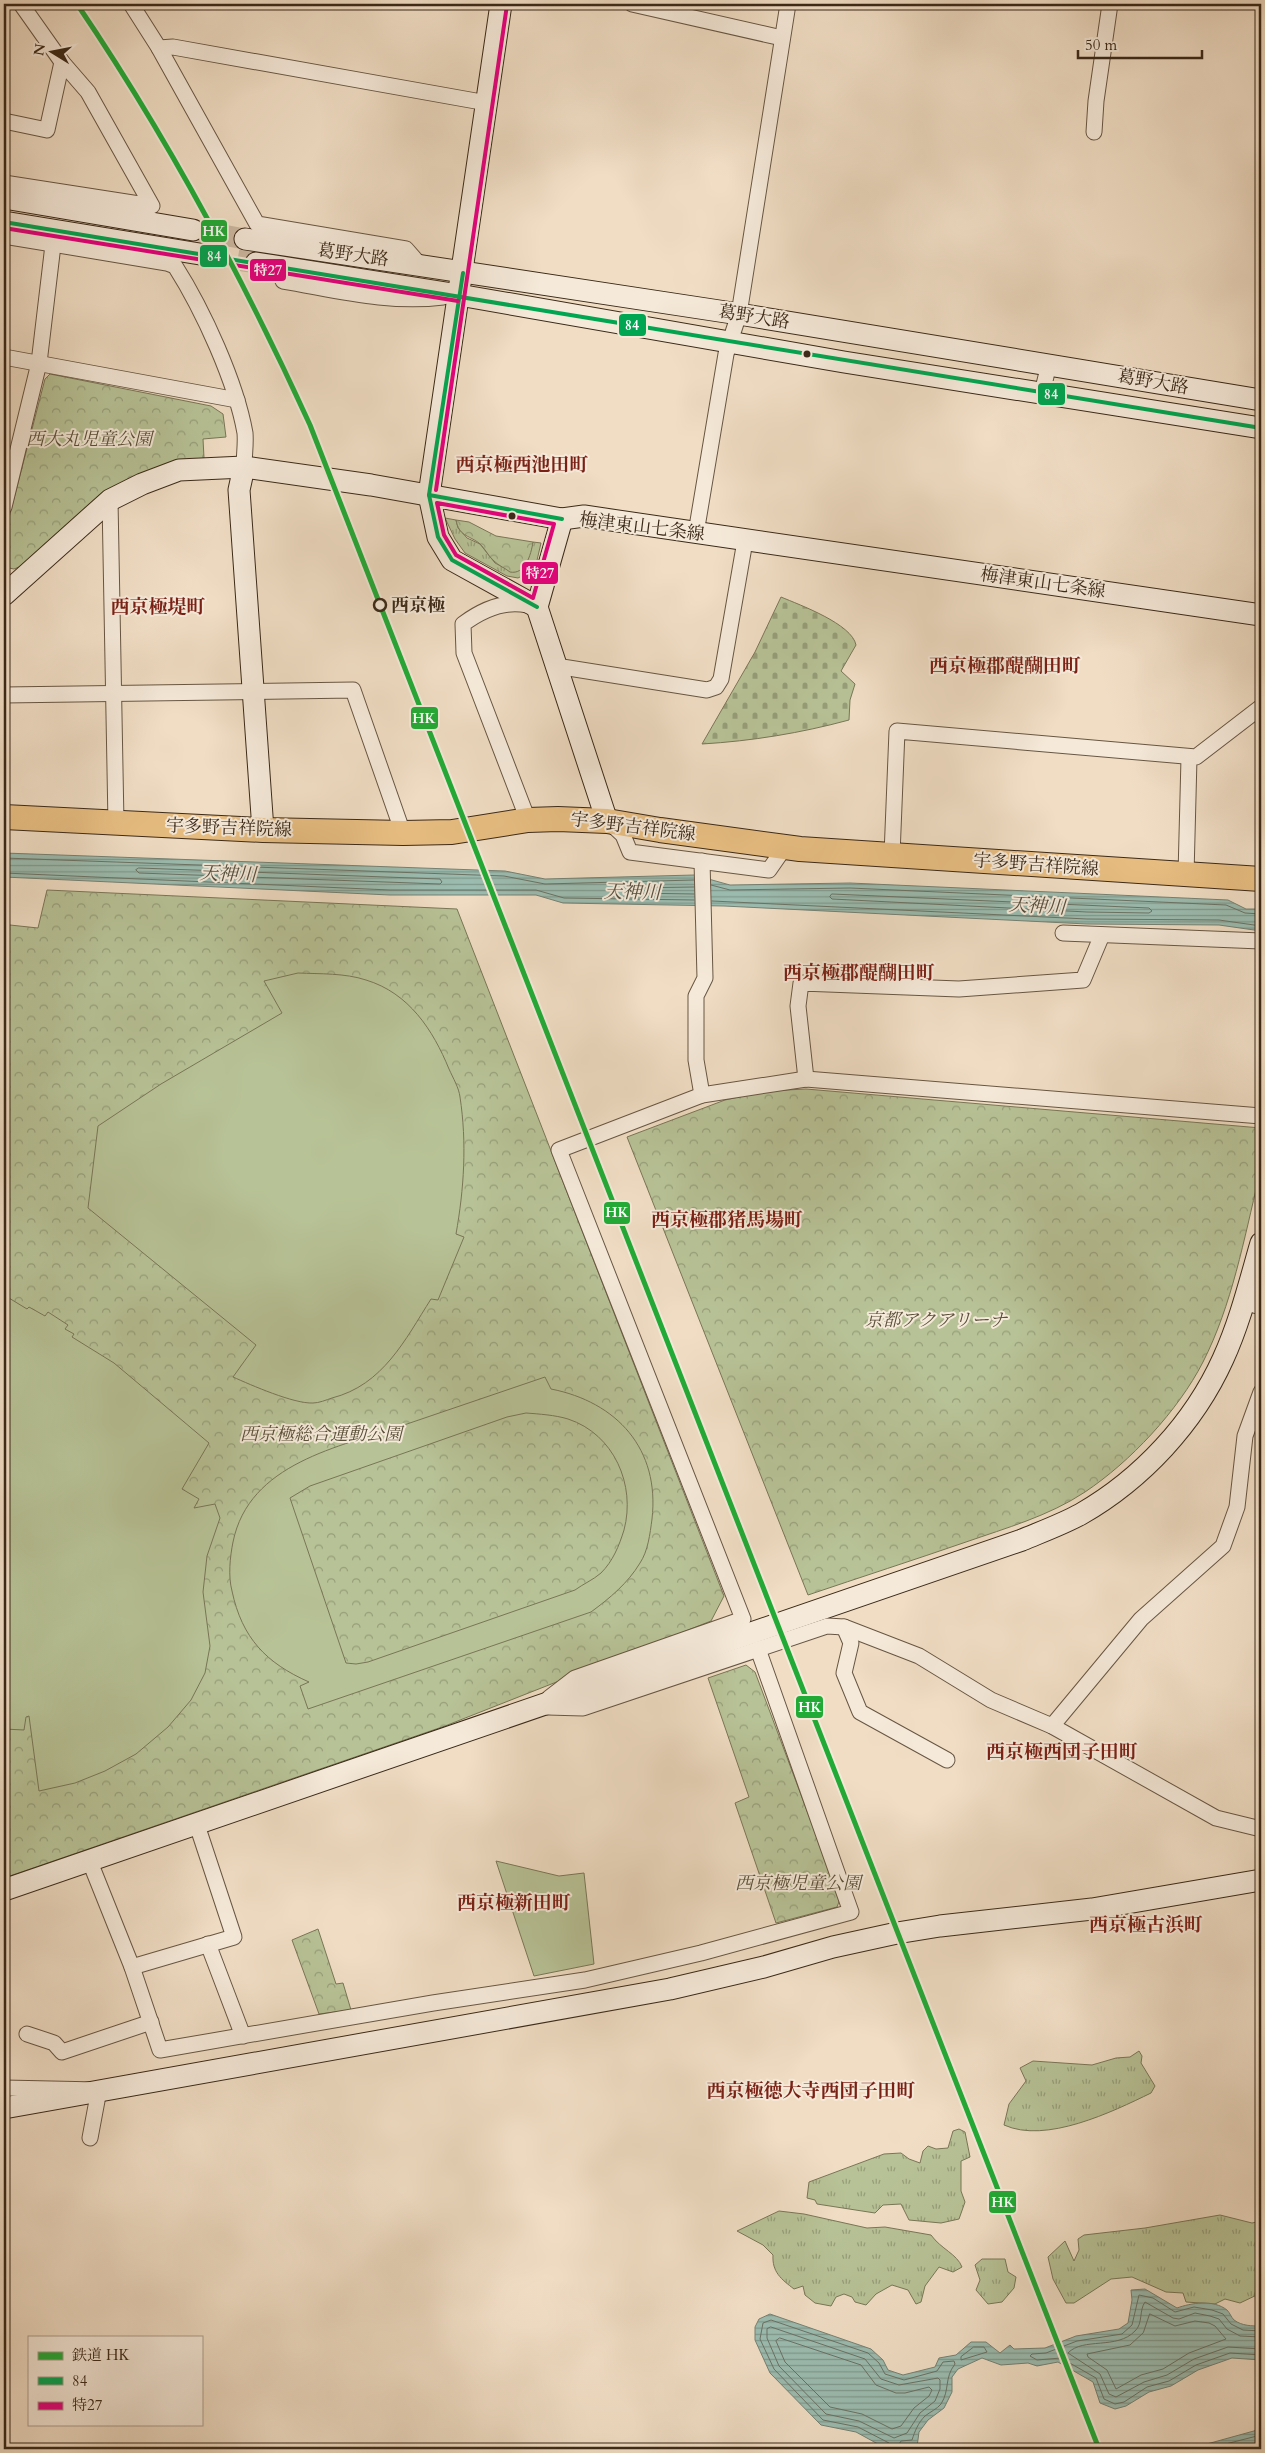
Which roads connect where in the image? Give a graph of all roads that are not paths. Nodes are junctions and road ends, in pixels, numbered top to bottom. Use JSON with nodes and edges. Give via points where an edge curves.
{"nodes":[{"id":1,"x":21,"y":4,"type":"edge"},
{"id":2,"x":131,"y":4,"type":"edge"},
{"id":3,"x":501,"y":4,"type":"edge"},
{"id":4,"x":632,"y":4,"type":"edge"},
{"id":5,"x":788,"y":4,"type":"edge"},
{"id":6,"x":1110,"y":4,"type":"edge"},
{"id":7,"x":782,"y":38,"type":"junction"},
{"id":8,"x":159,"y":48,"type":"junction"},
{"id":9,"x":62,"y":62,"type":"junction"},
{"id":10,"x":487,"y":103,"type":"junction"},
{"id":11,"x":4,"y":121,"type":"edge"},
{"id":12,"x":1094,"y":132,"type":"dead end"},
{"id":13,"x":4,"y":183,"type":"edge"},
{"id":14,"x":4,"y":198,"type":"edge"},
{"id":15,"x":4,"y":222,"type":"edge"},
{"id":16,"x":193,"y":230,"type":"tunnel mouth"},
{"id":17,"x":4,"y":236,"type":"edge"},
{"id":18,"x":245,"y":239,"type":"tunnel mouth"},
{"id":19,"x":53,"y":245,"type":"junction"},
{"id":20,"x":206,"y":255,"type":"tunnel mouth"},
{"id":21,"x":256,"y":263,"type":"tunnel mouth"},
{"id":22,"x":420,"y":265,"type":"junction"},
{"id":23,"x":463,"y":273,"type":"junction"},
{"id":24,"x":283,"y":281,"type":"dead end"},
{"id":25,"x":459,"y":295,"type":"junction"},
{"id":26,"x":739,"y":314,"type":"junction"},
{"id":27,"x":729,"y":343,"type":"junction"},
{"id":28,"x":4,"y":357,"type":"edge"},
{"id":29,"x":39,"y":363,"type":"junction"},
{"id":30,"x":1049,"y":364,"type":"junction"},
{"id":31,"x":1042,"y":393,"type":"junction"},
{"id":32,"x":236,"y":400,"type":"junction"},
{"id":33,"x":1261,"y":400,"type":"edge"},
{"id":34,"x":1261,"y":428,"type":"edge"},
{"id":35,"x":244,"y":467,"type":"junction"},
{"id":36,"x":429,"y":495,"type":"junction"},
{"id":37,"x":110,"y":500,"type":"junction"},
{"id":38,"x":4,"y":507,"type":"edge"},
{"id":39,"x":562,"y":519,"type":"junction"},
{"id":40,"x":696,"y":534,"type":"junction"},
{"id":41,"x":745,"y":541,"type":"junction"},
{"id":42,"x":4,"y":595,"type":"edge"},
{"id":43,"x":537,"y":607,"type":"junction"},
{"id":44,"x":1261,"y":615,"type":"edge"},
{"id":45,"x":556,"y":666,"type":"junction"},
{"id":46,"x":253,"y":693,"type":"junction"},
{"id":47,"x":4,"y":695,"type":"edge"},
{"id":48,"x":114,"y":695,"type":"junction"},
{"id":49,"x":1261,"y":707,"type":"edge"},
{"id":50,"x":1189,"y":758,"type":"junction"},
{"id":51,"x":4,"y":817,"type":"edge"},
{"id":52,"x":528,"y":820,"type":"junction"},
{"id":53,"x":607,"y":821,"type":"junction"},
{"id":54,"x":116,"y":823,"type":"junction"},
{"id":55,"x":263,"y":830,"type":"junction"},
{"id":56,"x":403,"y":833,"type":"junction"},
{"id":57,"x":785,"y":847,"type":"junction"},
{"id":58,"x":892,"y":855,"type":"junction"},
{"id":59,"x":702,"y":867,"type":"junction"},
{"id":60,"x":1186,"y":875,"type":"junction"},
{"id":61,"x":1261,"y":879,"type":"edge"},
{"id":62,"x":1063,"y":933,"type":"dead end"},
{"id":63,"x":1102,"y":934,"type":"junction"},
{"id":64,"x":1261,"y":941,"type":"edge"},
{"id":65,"x":806,"y":1079,"type":"junction"},
{"id":66,"x":702,"y":1095,"type":"junction"},
{"id":67,"x":1261,"y":1116,"type":"edge"},
{"id":68,"x":1261,"y":1243,"type":"edge"},
{"id":69,"x":1253,"y":1304,"type":"edge"},
{"id":70,"x":1261,"y":1392,"type":"edge"},
{"id":71,"x":844,"y":1627,"type":"junction"},
{"id":72,"x":758,"y":1649,"type":"junction"},
{"id":73,"x":538,"y":1707,"type":"junction"},
{"id":74,"x":1052,"y":1726,"type":"junction"},
{"id":75,"x":948,"y":1760,"type":"dead end"},
{"id":76,"x":197,"y":1825,"type":"junction"},
{"id":77,"x":1261,"y":1829,"type":"edge"},
{"id":78,"x":90,"y":1862,"type":"junction"},
{"id":79,"x":1261,"y":1880,"type":"edge"},
{"id":80,"x":4,"y":1890,"type":"edge"},
{"id":81,"x":208,"y":1944,"type":"junction"},
{"id":82,"x":132,"y":1967,"type":"junction"},
{"id":83,"x":151,"y":2022,"type":"junction"},
{"id":84,"x":27,"y":2034,"type":"dead end"},
{"id":85,"x":243,"y":2036,"type":"junction"},
{"id":86,"x":4,"y":2088,"type":"edge"},
{"id":87,"x":99,"y":2090,"type":"junction"},
{"id":88,"x":4,"y":2108,"type":"edge"},
{"id":89,"x":90,"y":2138,"type":"dead end"}],
"edges":[{"from":1,"to":9,"type":"street"},
{"from":2,"to":8,"type":"street"},
{"from":3,"to":10,"type":"street"},
{"from":4,"to":7,"type":"street"},
{"from":5,"to":7,"type":"street"},
{"from":6,"to":12,"type":"street"},
{"from":7,"to":26,"type":"street"},
{"from":8,"to":10,"type":"street","via":[[173,47]]},
{"from":8,"to":22,"type":"street","via":[[257,224],[406,249]]},
{"from":9,"to":11,"type":"street","via":[[47,130]]},
{"from":9,"to":13,"type":"street","via":[[88,92],[152,206]]},
{"from":10,"to":23,"type":"street"},
{"from":14,"to":16,"type":"street"},
{"from":15,"to":20,"type":"street"},
{"from":17,"to":19,"type":"street"},
{"from":18,"to":22,"type":"street","name":"葛野大路"},
{"from":19,"to":29,"type":"street"},
{"from":19,"to":32,"type":"street","via":[[175,266],[206,324]]},
{"from":21,"to":25,"type":"street","name":"葛野大路"},
{"from":22,"to":23,"type":"street","name":"葛野大路"},
{"from":23,"to":25,"type":"street"},
{"from":23,"to":26,"type":"street","name":"葛野大路"},
{"from":24,"to":25,"type":"street","via":[[387,299],[414,301]]},
{"from":25,"to":27,"type":"street","name":"葛野大路"},
{"from":25,"to":36,"type":"street"},
{"from":26,"to":27,"type":"street"},
{"from":26,"to":30,"type":"street","name":"葛野大路"},
{"from":27,"to":31,"type":"street","name":"葛野大路"},
{"from":27,"to":40,"type":"street"},
{"from":28,"to":29,"type":"street"},
{"from":29,"to":32,"type":"street"},
{"from":29,"to":38,"type":"street"},
{"from":30,"to":31,"type":"street"},
{"from":30,"to":33,"type":"street","name":"葛野大路"},
{"from":31,"to":34,"type":"street","name":"葛野大路"},
{"from":32,"to":35,"type":"street","via":[[245,435]]},
{"from":35,"to":36,"type":"street","name":"梅津東山七条線"},
{"from":35,"to":37,"type":"street","name":"梅津東山七条線","via":[[179,470]]},
{"from":35,"to":46,"type":"street","via":[[239,490]]},
{"from":36,"to":39,"type":"street","name":"梅津東山七条線"},
{"from":36,"to":43,"type":"street","via":[[438,537],[452,560]]},
{"from":37,"to":42,"type":"street","name":"梅津東山七条線"},
{"from":37,"to":48,"type":"street"},
{"from":39,"to":40,"type":"street","name":"梅津東山七条線","via":[[584,516]]},
{"from":39,"to":43,"type":"street"},
{"from":40,"to":41,"type":"street","name":"梅津東山七条線"},
{"from":41,"to":44,"type":"street","name":"梅津東山七条線"},
{"from":41,"to":45,"type":"street","via":[[721,679],[716,687],[707,690]]},
{"from":43,"to":45,"type":"street"},
{"from":43,"to":52,"type":"street","via":[[512,602],[478,612],[463,624],[464,653]]},
{"from":45,"to":53,"type":"street"},
{"from":46,"to":48,"type":"street"},
{"from":46,"to":55,"type":"street"},
{"from":46,"to":56,"type":"street","via":[[353,690]]},
{"from":47,"to":48,"type":"street"},
{"from":48,"to":54,"type":"street"},
{"from":49,"to":50,"type":"street","via":[[1196,757]]},
{"from":50,"to":58,"type":"street","via":[[1115,748],[898,731]]},
{"from":50,"to":60,"type":"street"},
{"from":51,"to":54,"type":"main road","name":"宇多野吉祥院線"},
{"from":52,"to":53,"type":"main road","name":"宇多野吉祥院線"},
{"from":52,"to":56,"type":"main road","name":"宇多野吉祥院線","via":[[452,832]]},
{"from":53,"to":57,"type":"main road","name":"宇多野吉祥院線"},
{"from":53,"to":59,"type":"street","via":[[623,835],[630,852]]},
{"from":54,"to":55,"type":"main road","name":"宇多野吉祥院線"},
{"from":55,"to":56,"type":"main road","name":"宇多野吉祥院線"},
{"from":57,"to":58,"type":"main road","name":"宇多野吉祥院線"},
{"from":57,"to":59,"type":"street","via":[[769,870]]},
{"from":58,"to":60,"type":"main road","name":"宇多野吉祥院線"},
{"from":59,"to":66,"type":"street","via":[[705,978],[696,996],[696,1060]]},
{"from":60,"to":61,"type":"main road","name":"宇多野吉祥院線"},
{"from":62,"to":63,"type":"street"},
{"from":63,"to":64,"type":"street"},
{"from":63,"to":65,"type":"street","via":[[1084,980],[960,989],[801,983],[798,1006]]},
{"from":65,"to":66,"type":"street"},
{"from":65,"to":67,"type":"street"},
{"from":66,"to":73,"type":"street","via":[[560,1150],[743,1619],[575,1678]]},
{"from":68,"to":69,"type":"street"},
{"from":69,"to":73,"type":"street","via":[[1192,1413],[1153,1459],[1080,1514],[1022,1540]]},
{"from":70,"to":74,"type":"street","via":[[1245,1436],[1238,1507],[1223,1546],[1141,1619]]},
{"from":71,"to":72,"type":"street","via":[[827,1626]]},
{"from":71,"to":74,"type":"street","via":[[919,1656],[991,1700]]},
{"from":71,"to":75,"type":"street","via":[[851,1643],[844,1673],[860,1712]]},
{"from":72,"to":73,"type":"street","via":[[583,1708]]},
{"from":72,"to":85,"type":"street","via":[[851,1912],[586,1980]]},
{"from":73,"to":76,"type":"street"},
{"from":74,"to":77,"type":"street","via":[[1216,1818]]},
{"from":76,"to":78,"type":"street"},
{"from":76,"to":81,"type":"street","via":[[234,1937]]},
{"from":78,"to":80,"type":"street"},
{"from":78,"to":82,"type":"street"},
{"from":79,"to":87,"type":"street","via":[[1092,1909],[898,1933],[833,1946],[764,1967],[670,1989]]},
{"from":81,"to":82,"type":"street"},
{"from":81,"to":85,"type":"street"},
{"from":82,"to":83,"type":"street"},
{"from":83,"to":84,"type":"street","via":[[62,2052],[54,2043]]},
{"from":83,"to":85,"type":"street","via":[[160,2050]]},
{"from":86,"to":87,"type":"street"},
{"from":87,"to":88,"type":"street"},
{"from":87,"to":89,"type":"street"}]}
